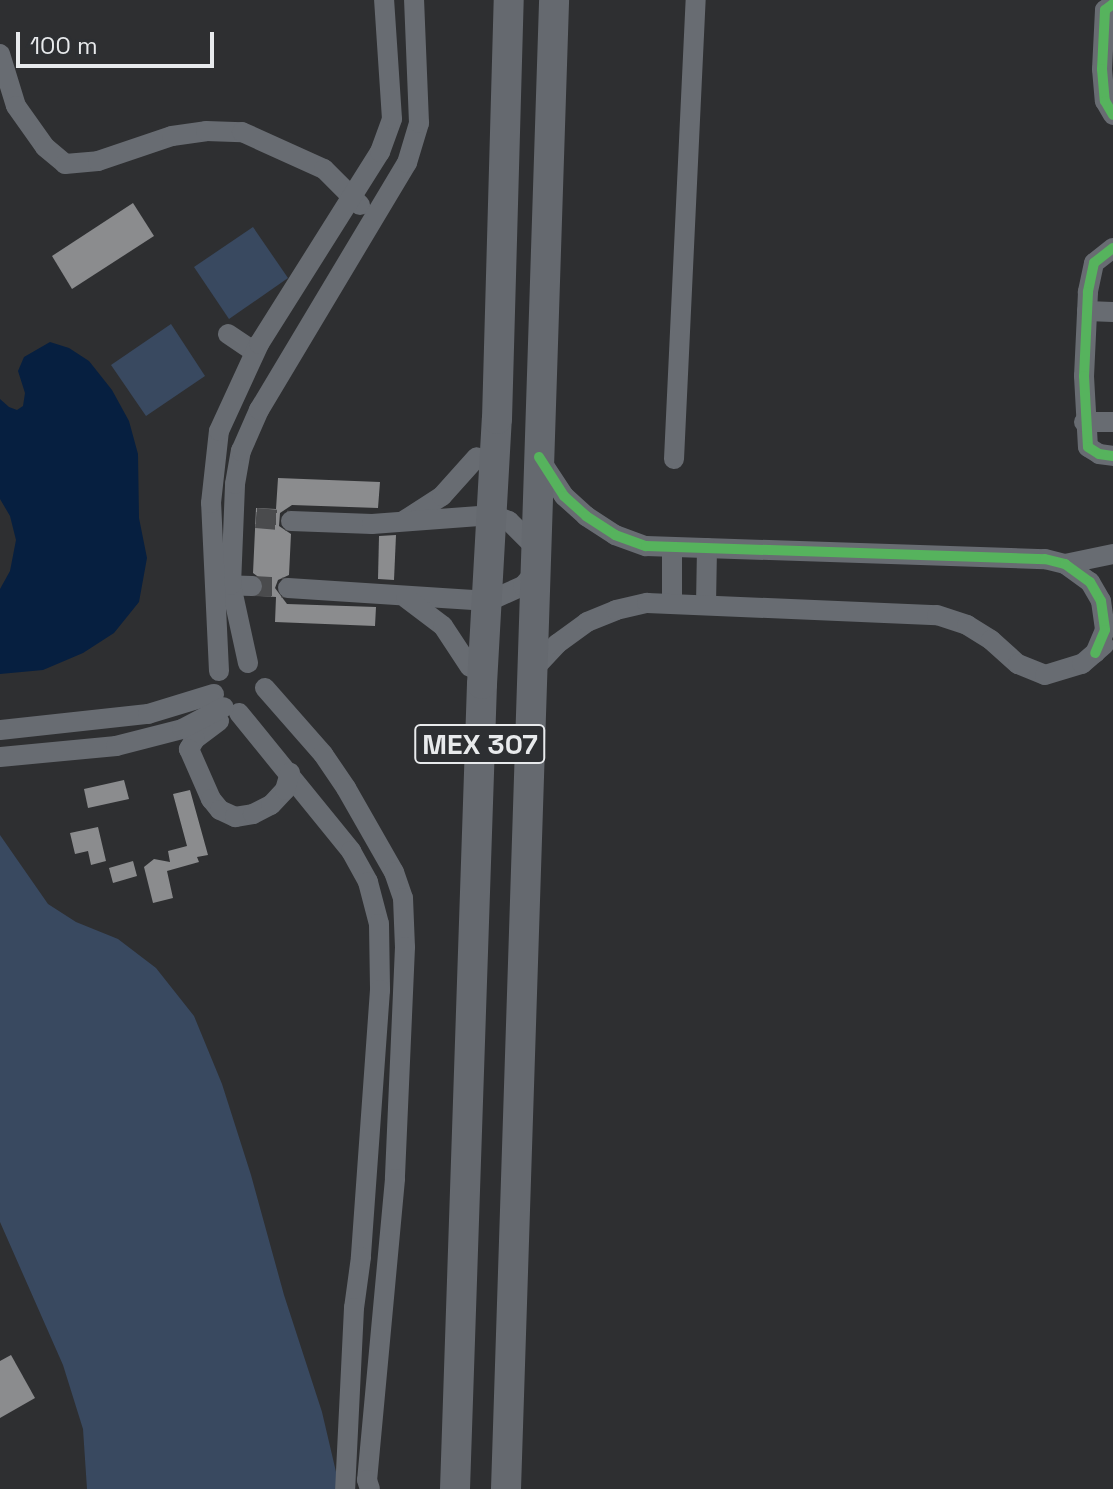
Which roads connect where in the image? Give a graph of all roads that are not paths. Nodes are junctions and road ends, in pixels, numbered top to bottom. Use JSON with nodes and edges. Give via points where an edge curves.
{"nodes":[{"id":1,"x":384,"y":0,"type":"edge"},
{"id":2,"x":414,"y":0,"type":"edge"},
{"id":3,"x":509,"y":0,"type":"edge"},
{"id":4,"x":554,"y":0,"type":"edge"},
{"id":5,"x":696,"y":0,"type":"edge"},
{"id":6,"x":1113,"y":4,"type":"edge"},
{"id":7,"x":0,"y":54,"type":"edge"},
{"id":8,"x":1113,"y":115,"type":"edge"},
{"id":9,"x":505,"y":157,"type":"junction"},
{"id":10,"x":353,"y":197,"type":"junction"},
{"id":11,"x":373,"y":220,"type":"junction"},
{"id":12,"x":1113,"y":248,"type":"edge"},
{"id":13,"x":1087,"y":311,"type":"junction"},
{"id":14,"x":1113,"y":312,"type":"edge"},
{"id":15,"x":228,"y":334,"type":"dead end"},
{"id":16,"x":255,"y":352,"type":"junction"},
{"id":17,"x":1084,"y":422,"type":"junction"},
{"id":18,"x":1113,"y":422,"type":"edge"},
{"id":19,"x":1113,"y":456,"type":"edge"},
{"id":20,"x":477,"y":457,"type":"junction"},
{"id":21,"x":539,"y":457,"type":"junction"},
{"id":22,"x":674,"y":459,"type":"dead end"},
{"id":23,"x":484,"y":515,"type":"junction"},
{"id":24,"x":211,"y":517,"type":"junction"},
{"id":25,"x":246,"y":518,"type":"junction"},
{"id":26,"x":291,"y":521,"type":"tunnel mouth"},
{"id":27,"x":400,"y":522,"type":"junction"},
{"id":28,"x":707,"y":548,"type":"junction"},
{"id":29,"x":672,"y":549,"type":"junction"},
{"id":30,"x":1113,"y":554,"type":"edge"},
{"id":31,"x":536,"y":560,"type":"junction"},
{"id":32,"x":1065,"y":564,"type":"junction"},
{"id":33,"x":222,"y":585,"type":"junction"},
{"id":34,"x":252,"y":586,"type":"tunnel mouth"},
{"id":35,"x":288,"y":588,"type":"tunnel mouth"},
{"id":36,"x":399,"y":594,"type":"junction"},
{"id":37,"x":480,"y":600,"type":"junction"},
{"id":38,"x":672,"y":604,"type":"junction"},
{"id":39,"x":706,"y":605,"type":"junction"},
{"id":40,"x":1113,"y":637,"type":"edge"},
{"id":41,"x":1095,"y":653,"type":"junction"},
{"id":42,"x":248,"y":663,"type":"junction"},
{"id":43,"x":470,"y":667,"type":"junction"},
{"id":44,"x":219,"y":671,"type":"junction"},
{"id":45,"x":532,"y":671,"type":"junction"},
{"id":46,"x":265,"y":688,"type":"junction"},
{"id":47,"x":227,"y":706,"type":"junction"},
{"id":48,"x":0,"y":730,"type":"edge"},
{"id":49,"x":0,"y":757,"type":"edge"},
{"id":50,"x":290,"y":773,"type":"junction"},
{"id":51,"x":472,"y":1070,"type":"junction"},
{"id":52,"x":345,"y":1489,"type":"edge"},
{"id":53,"x":370,"y":1489,"type":"edge"},
{"id":54,"x":455,"y":1489,"type":"edge"},
{"id":55,"x":506,"y":1489,"type":"edge"}],
"edges":[{"from":1,"to":10,"type":"street","via":[[392,119],[380,152]]},
{"from":2,"to":11,"type":"street","via":[[419,123],[407,163]]},
{"from":3,"to":9,"type":"highway"},
{"from":4,"to":21,"type":"highway","number":"MEX 307"},
{"from":5,"to":22,"type":"street"},
{"from":6,"to":8,"type":"street","via":[[1105,10],[1102,69],[1105,101]]},
{"from":7,"to":10,"type":"street","via":[[16,106],[45,147],[65,164],[98,161],[172,136],[242,132],[324,169]]},
{"from":9,"to":20,"type":"highway","via":[[485,244]]},
{"from":9,"to":23,"type":"highway"},
{"from":10,"to":11,"type":"street"},
{"from":10,"to":16,"type":"street"},
{"from":11,"to":25,"type":"street","via":[[259,410],[241,451],[235,484]]},
{"from":12,"to":13,"type":"street","via":[[1094,263]]},
{"from":13,"to":14,"type":"street"},
{"from":13,"to":17,"type":"street"},
{"from":15,"to":16,"type":"street"},
{"from":16,"to":24,"type":"street","via":[[219,431]]},
{"from":17,"to":18,"type":"street"},
{"from":17,"to":19,"type":"street","via":[[1088,447]]},
{"from":20,"to":23,"type":"highway"},
{"from":20,"to":27,"type":"street","via":[[442,496]]},
{"from":21,"to":29,"type":"street","via":[[564,496],[600,526],[630,541]]},
{"from":21,"to":31,"type":"highway","number":"MEX 307"},
{"from":23,"to":27,"type":"street"},
{"from":23,"to":31,"type":"street","via":[[509,521]]},
{"from":23,"to":37,"type":"highway"},
{"from":24,"to":25,"type":"street"},
{"from":24,"to":33,"type":"street"},
{"from":25,"to":33,"type":"street"},
{"from":26,"to":27,"type":"street"},
{"from":28,"to":29,"type":"street"},
{"from":28,"to":32,"type":"street","via":[[1045,559]]},
{"from":28,"to":39,"type":"street"},
{"from":29,"to":38,"type":"street"},
{"from":30,"to":32,"type":"street"},
{"from":31,"to":37,"type":"street","via":[[523,586]]},
{"from":31,"to":45,"type":"highway","number":"MEX 307"},
{"from":32,"to":41,"type":"street","via":[[1090,582],[1101,601],[1105,630]]},
{"from":33,"to":34,"type":"street"},
{"from":33,"to":42,"type":"street"},
{"from":33,"to":44,"type":"street"},
{"from":35,"to":36,"type":"street"},
{"from":36,"to":37,"type":"street"},
{"from":36,"to":43,"type":"street","via":[[443,626]]},
{"from":37,"to":43,"type":"highway"},
{"from":37,"to":51,"type":"highway","number":"MEX 307"},
{"from":38,"to":39,"type":"street"},
{"from":38,"to":45,"type":"street","via":[[631,605],[594,619],[557,644]]},
{"from":39,"to":41,"type":"street","via":[[937,615],[967,625],[1018,664],[1045,675],[1065,672]]},
{"from":40,"to":41,"type":"street"},
{"from":42,"to":44,"type":"street","via":[[232,662]]},
{"from":42,"to":46,"type":"street","via":[[260,673]]},
{"from":43,"to":51,"type":"highway","via":[[460,1013],[462,1046]]},
{"from":44,"to":47,"type":"street"},
{"from":45,"to":55,"type":"highway","number":"MEX 307"},
{"from":46,"to":47,"type":"street","via":[[260,702]]},
{"from":46,"to":53,"type":"street","via":[[346,788],[403,898],[395,1179]]},
{"from":47,"to":48,"type":"street"},
{"from":47,"to":49,"type":"street","via":[[182,729],[116,746]]},
{"from":47,"to":50,"type":"street"},
{"from":47,"to":50,"type":"street","via":[[189,749],[220,810],[235,817],[262,809],[285,790]]},
{"from":50,"to":52,"type":"street","via":[[351,851],[368,882],[379,924],[380,990]]},
{"from":51,"to":54,"type":"highway","number":"MEX 307"}]}
